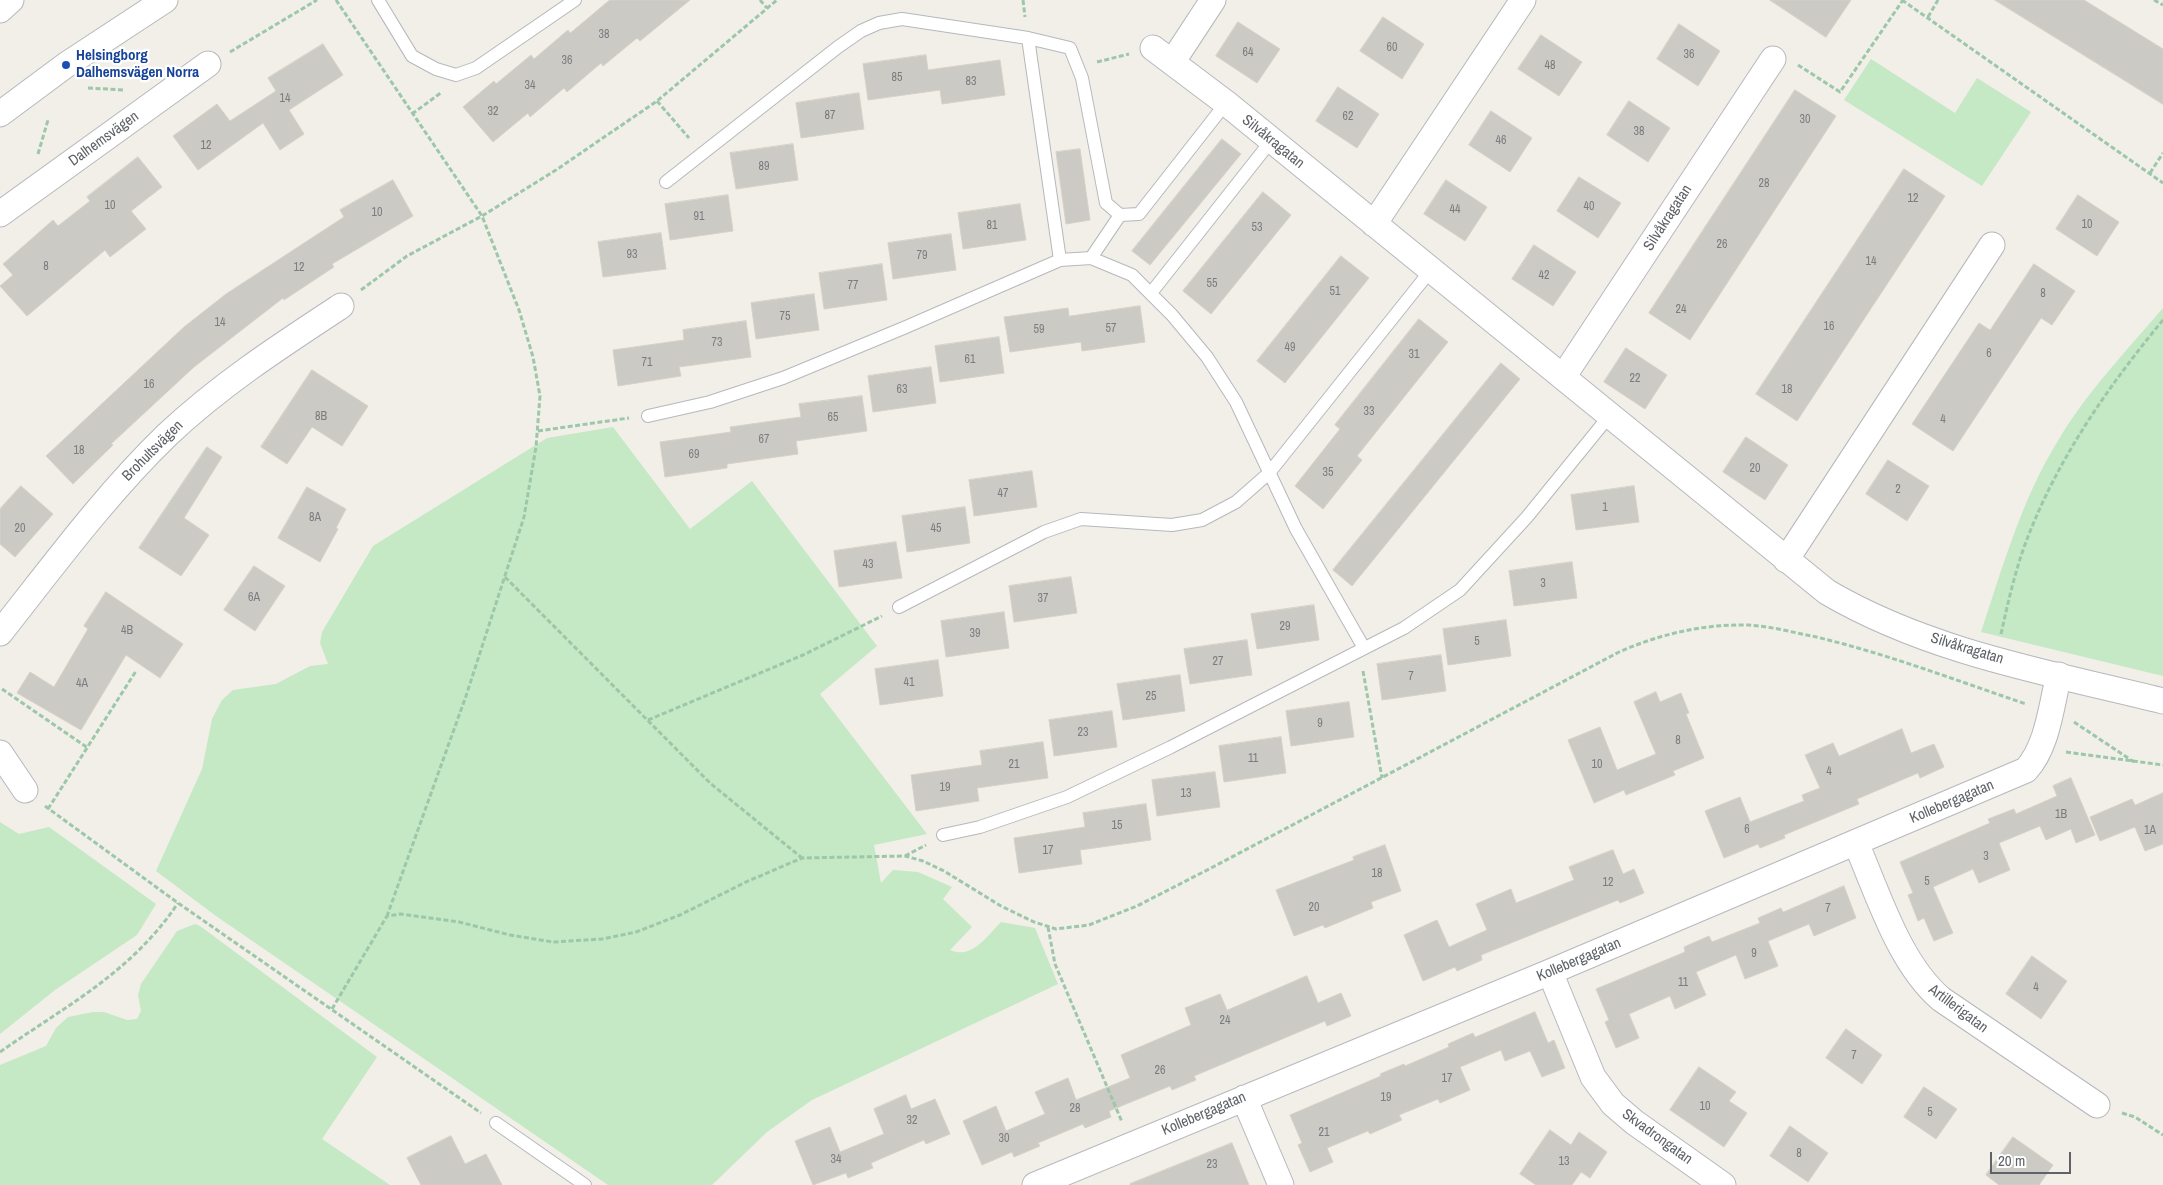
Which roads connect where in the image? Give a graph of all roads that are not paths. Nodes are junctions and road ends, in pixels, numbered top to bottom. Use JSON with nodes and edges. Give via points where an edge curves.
{"nodes":[{"id":1,"x":11,"y":0,"type":"edge"},
{"id":2,"x":164,"y":0,"type":"edge"},
{"id":3,"x":378,"y":0,"type":"edge"},
{"id":4,"x":575,"y":0,"type":"edge"},
{"id":5,"x":1213,"y":0,"type":"edge"},
{"id":6,"x":1523,"y":0,"type":"edge"},
{"id":7,"x":0,"y":10,"type":"edge"},
{"id":8,"x":1028,"y":38,"type":"junction"},
{"id":9,"x":1773,"y":59,"type":"road end"},
{"id":10,"x":208,"y":64,"type":"road end"},
{"id":11,"x":1226,"y":103,"type":"junction"},
{"id":12,"x":0,"y":114,"type":"edge"},
{"id":13,"x":1271,"y":141,"type":"junction"},
{"id":14,"x":666,"y":182,"type":"dead end"},
{"id":15,"x":0,"y":214,"type":"edge"},
{"id":16,"x":1120,"y":215,"type":"junction"},
{"id":17,"x":1374,"y":224,"type":"junction"},
{"id":18,"x":1992,"y":246,"type":"dead end"},
{"id":19,"x":1091,"y":258,"type":"junction"},
{"id":20,"x":1060,"y":260,"type":"junction"},
{"id":21,"x":1431,"y":270,"type":"junction"},
{"id":22,"x":1151,"y":293,"type":"junction"},
{"id":23,"x":340,"y":306,"type":"road end"},
{"id":24,"x":1563,"y":377,"type":"junction"},
{"id":25,"x":1610,"y":415,"type":"junction"},
{"id":26,"x":648,"y":416,"type":"road end"},
{"id":27,"x":1270,"y":473,"type":"junction"},
{"id":28,"x":1786,"y":560,"type":"junction"},
{"id":29,"x":900,"y":607,"type":"road end"},
{"id":30,"x":0,"y":633,"type":"edge"},
{"id":31,"x":1362,"y":649,"type":"junction"},
{"id":32,"x":2059,"y":675,"type":"junction"},
{"id":33,"x":2163,"y":701,"type":"edge"},
{"id":34,"x":0,"y":753,"type":"edge"},
{"id":35,"x":25,"y":790,"type":"road end"},
{"id":36,"x":943,"y":835,"type":"dead end"},
{"id":37,"x":1856,"y":843,"type":"junction"},
{"id":38,"x":1550,"y":972,"type":"junction"},
{"id":39,"x":1244,"y":1098,"type":"junction"},
{"id":40,"x":2097,"y":1105,"type":"road end"},
{"id":41,"x":496,"y":1123,"type":"road end"},
{"id":42,"x":585,"y":1185,"type":"edge"},
{"id":43,"x":1035,"y":1185,"type":"edge"},
{"id":44,"x":1281,"y":1185,"type":"edge"},
{"id":45,"x":1723,"y":1185,"type":"edge"}],
"edges":[{"from":1,"to":7,"type":"street"},
{"from":2,"to":12,"type":"street","via":[[66,65]]},
{"from":3,"to":4,"type":"lane","via":[[412,56],[436,70],[456,75],[476,68]]},
{"from":5,"to":11,"type":"street","name":"Silvåkragatan","via":[[1163,54]]},
{"from":6,"to":17,"type":"street"},
{"from":8,"to":14,"type":"lane","via":[[902,19],[879,23],[838,47]]},
{"from":8,"to":16,"type":"lane","via":[[1070,48],[1079,67],[1106,204]]},
{"from":8,"to":20,"type":"lane"},
{"from":9,"to":24,"type":"street","name":"Silvåkragatan"},
{"from":10,"to":15,"type":"street","name":"Dalhemsvägen"},
{"from":11,"to":13,"type":"street","name":"Silvåkragatan"},
{"from":11,"to":16,"type":"lane","via":[[1139,214]]},
{"from":13,"to":17,"type":"street","name":"Silvåkragatan"},
{"from":13,"to":22,"type":"lane"},
{"from":16,"to":19,"type":"lane"},
{"from":17,"to":21,"type":"street","name":"Silvåkragatan"},
{"from":18,"to":28,"type":"street"},
{"from":19,"to":20,"type":"lane"},
{"from":19,"to":22,"type":"lane","via":[[1132,274]]},
{"from":20,"to":26,"type":"lane","via":[[783,378],[710,402]]},
{"from":21,"to":24,"type":"street","name":"Silvåkragatan"},
{"from":21,"to":27,"type":"lane"},
{"from":22,"to":27,"type":"lane","via":[[1207,357],[1236,402]]},
{"from":23,"to":30,"type":"street","name":"Brohultsvägen","via":[[246,369],[167,436],[124,480]]},
{"from":24,"to":25,"type":"street","name":"Silvåkragatan"},
{"from":25,"to":28,"type":"street","name":"Silvåkragatan"},
{"from":25,"to":31,"type":"lane","via":[[1527,517],[1460,590],[1404,628]]},
{"from":27,"to":29,"type":"lane","via":[[1236,502],[1202,520],[1172,525],[1081,519],[1044,532]]},
{"from":27,"to":31,"type":"lane","via":[[1296,529]]},
{"from":28,"to":32,"type":"street","name":"Silvåkragatan","via":[[1827,592],[1889,625],[1995,659]]},
{"from":31,"to":36,"type":"lane","via":[[1067,797],[980,827]]},
{"from":32,"to":33,"type":"street","name":"Silvåkragatan"},
{"from":32,"to":37,"type":"street","name":"Kollebergagatan","via":[[2041,748],[2026,770]]},
{"from":34,"to":35,"type":"street"},
{"from":37,"to":38,"type":"street","name":"Kollebergagatan"},
{"from":37,"to":40,"type":"street","name":"Artillerigatan","via":[[1906,957],[1923,982],[1941,999]]},
{"from":38,"to":39,"type":"street","name":"Kollebergagatan"},
{"from":38,"to":45,"type":"street","name":"Skvadrongatan","via":[[1593,1077],[1613,1104]]},
{"from":39,"to":43,"type":"street","name":"Kollebergagatan"},
{"from":39,"to":44,"type":"street"},
{"from":41,"to":42,"type":"lane"}]}
